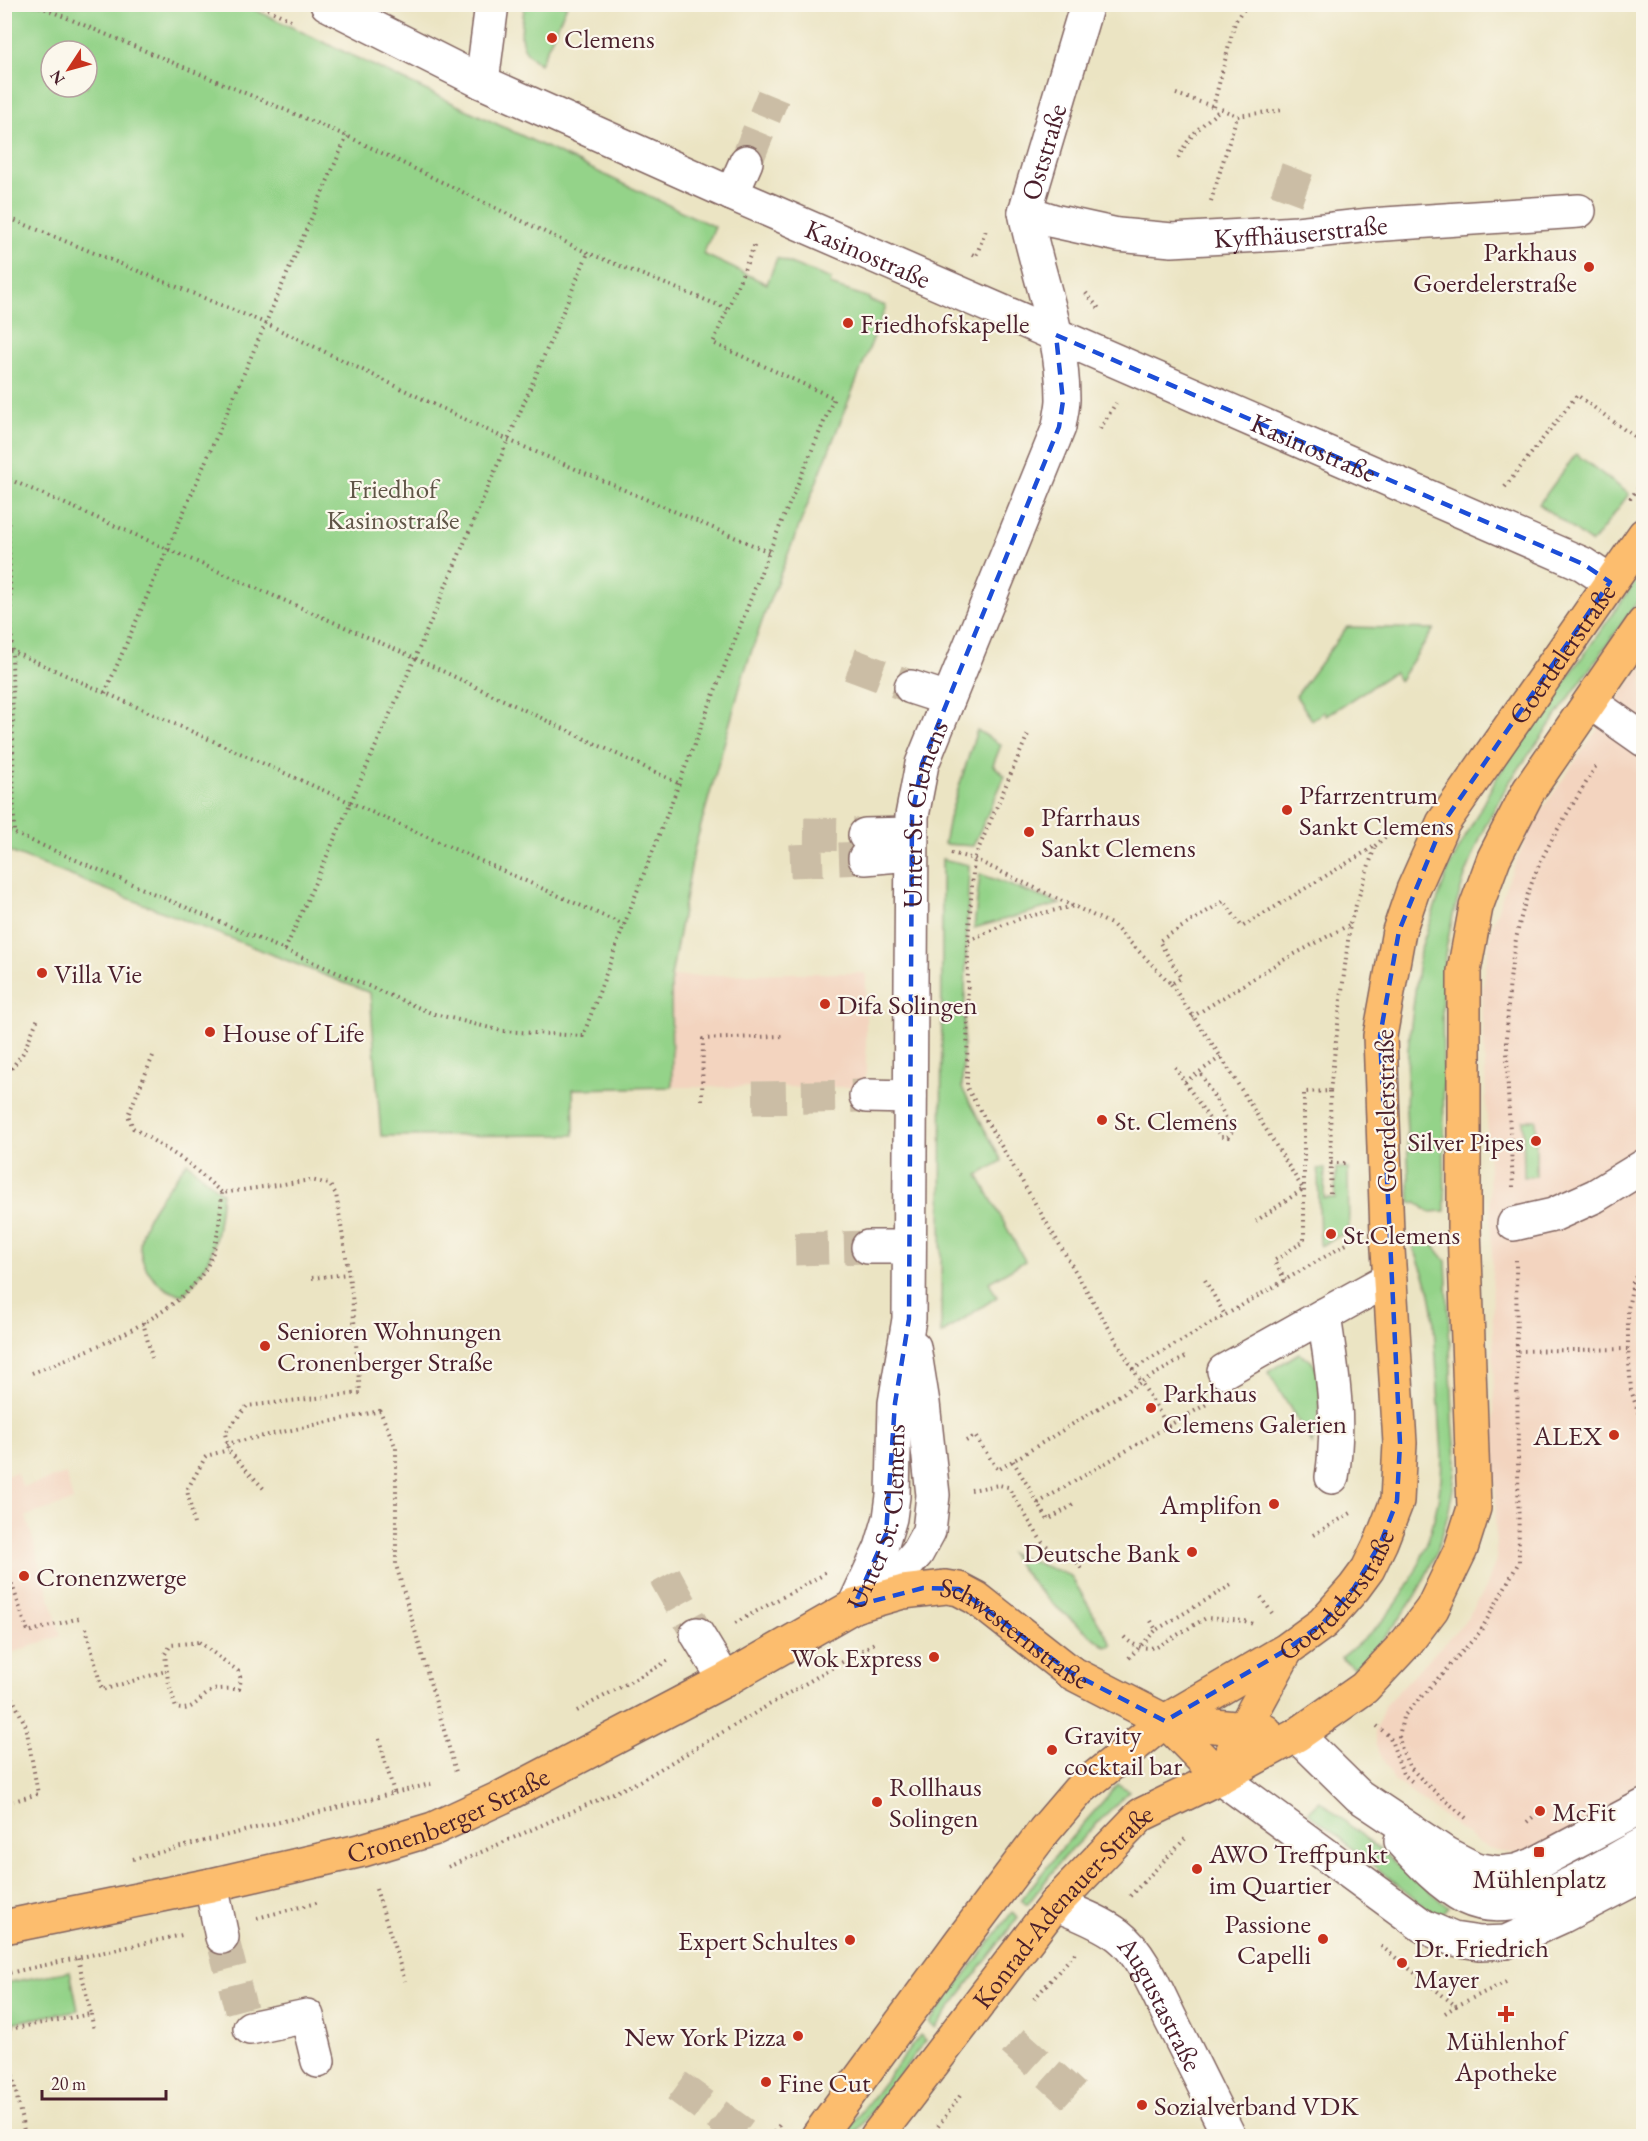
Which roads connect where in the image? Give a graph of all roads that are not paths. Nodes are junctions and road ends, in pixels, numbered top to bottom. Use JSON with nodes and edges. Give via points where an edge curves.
{"nodes":[{"id":1,"x":327,"y":4,"type":"edge"},
{"id":2,"x":492,"y":4,"type":"edge"},
{"id":3,"x":1087,"y":4,"type":"edge"},
{"id":4,"x":482,"y":82,"type":"junction"},
{"id":5,"x":746,"y":162,"type":"tunnel mouth"},
{"id":6,"x":732,"y":194,"type":"junction"},
{"id":7,"x":1579,"y":211,"type":"dead end"},
{"id":8,"x":1025,"y":212,"type":"junction"},
{"id":9,"x":1056,"y":335,"type":"junction"},
{"id":10,"x":1644,"y":535,"type":"edge"},
{"id":11,"x":1610,"y":582,"type":"junction"},
{"id":12,"x":1644,"y":623,"type":"edge"},
{"id":13,"x":911,"y":687,"type":"tunnel mouth"},
{"id":14,"x":948,"y":699,"type":"junction"},
{"id":15,"x":1590,"y":702,"type":"junction"},
{"id":16,"x":1632,"y":732,"type":"edge"},
{"id":17,"x":911,"y":844,"type":"junction"},
{"id":18,"x":865,"y":846,"type":"tunnel mouth"},
{"id":19,"x":866,"y":1096,"type":"tunnel mouth"},
{"id":20,"x":910,"y":1097,"type":"junction"},
{"id":21,"x":1644,"y":1166,"type":"edge"},
{"id":22,"x":1514,"y":1224,"type":"road end"},
{"id":23,"x":868,"y":1247,"type":"tunnel mouth"},
{"id":24,"x":909,"y":1247,"type":"junction"},
{"id":25,"x":1389,"y":1279,"type":"junction"},
{"id":26,"x":1323,"y":1316,"type":"junction"},
{"id":27,"x":909,"y":1318,"type":"junction"},
{"id":28,"x":1224,"y":1371,"type":"dead end"},
{"id":29,"x":1332,"y":1477,"type":"dead end"},
{"id":30,"x":854,"y":1606,"type":"junction"},
{"id":31,"x":699,"y":1638,"type":"tunnel mouth"},
{"id":32,"x":1286,"y":1650,"type":"junction"},
{"id":33,"x":724,"y":1680,"type":"junction"},
{"id":34,"x":1165,"y":1721,"type":"junction"},
{"id":35,"x":1244,"y":1728,"type":"junction"},
{"id":36,"x":1297,"y":1735,"type":"junction"},
{"id":37,"x":1220,"y":1777,"type":"junction"},
{"id":38,"x":1359,"y":1796,"type":"junction"},
{"id":39,"x":1644,"y":1806,"type":"edge"},
{"id":40,"x":1644,"y":1844,"type":"edge"},
{"id":41,"x":1644,"y":1874,"type":"edge"},
{"id":42,"x":211,"y":1885,"type":"junction"},
{"id":43,"x":1055,"y":1904,"type":"junction"},
{"id":44,"x":4,"y":1927,"type":"edge"},
{"id":45,"x":222,"y":1937,"type":"tunnel mouth"},
{"id":46,"x":250,"y":2028,"type":"dead end"},
{"id":47,"x":318,"y":2061,"type":"dead end"},
{"id":48,"x":818,"y":2136,"type":"edge"},
{"id":49,"x":878,"y":2136,"type":"edge"},
{"id":50,"x":1229,"y":2136,"type":"edge"}],
"edges":[{"from":1,"to":4,"type":"street","name":"Kasinostraße"},
{"from":2,"to":4,"type":"street"},
{"from":3,"to":8,"type":"street","name":"Oststraße"},
{"from":4,"to":6,"type":"street","name":"Kasinostraße"},
{"from":5,"to":6,"type":"street"},
{"from":6,"to":9,"type":"street","name":"Kasinostraße"},
{"from":7,"to":8,"type":"street","name":"Kyffhäuserstraße","via":[[1172,240],[1118,235]]},
{"from":8,"to":9,"type":"street","name":"Oststraße"},
{"from":9,"to":11,"type":"street","name":"Kasinostraße","via":[[1583,564]]},
{"from":9,"to":14,"type":"street","name":"Unter St. Clemens","via":[[1063,401],[1059,427]]},
{"from":10,"to":11,"type":"main road","name":"Goerdelerstraße"},
{"from":11,"to":25,"type":"main road","name":"Goerdelerstraße","via":[[1443,823],[1399,931],[1380,1036]]},
{"from":12,"to":15,"type":"main road","name":"Goerdelerstraße"},
{"from":13,"to":14,"type":"street"},
{"from":14,"to":17,"type":"street","name":"Unter St. Clemens","via":[[922,764]]},
{"from":15,"to":16,"type":"street"},
{"from":15,"to":36,"type":"main road","name":"Goerdelerstraße","via":[[1529,790],[1494,858],[1476,907],[1464,971],[1464,1228],[1474,1508],[1461,1549],[1419,1628],[1364,1688]]},
{"from":17,"to":18,"type":"street"},
{"from":17,"to":20,"type":"street","name":"Unter St. Clemens"},
{"from":19,"to":20,"type":"street"},
{"from":20,"to":24,"type":"street","name":"Unter St. Clemens"},
{"from":21,"to":22,"type":"street","via":[[1595,1196],[1553,1215]]},
{"from":23,"to":24,"type":"street"},
{"from":24,"to":27,"type":"street","name":"Unter St. Clemens"},
{"from":25,"to":26,"type":"street"},
{"from":25,"to":32,"type":"main road","name":"Goerdelerstraße","via":[[1400,1443],[1396,1501],[1372,1560],[1354,1588],[1323,1623]]},
{"from":26,"to":28,"type":"street"},
{"from":26,"to":29,"type":"street","via":[[1337,1414]]},
{"from":27,"to":30,"type":"street","name":"Unter St. Clemens","via":[[895,1403],[890,1518],[881,1548]]},
{"from":27,"to":30,"type":"street","name":"Unter St. Clemens","via":[[933,1495],[929,1532],[900,1571]]},
{"from":30,"to":33,"type":"main road","name":"Cronenberger Straße"},
{"from":30,"to":34,"type":"main road","name":"Schwesternstraße","via":[[922,1588],[959,1589],[1070,1672]]},
{"from":31,"to":33,"type":"street"},
{"from":32,"to":34,"type":"main road","name":"Goerdelerstraße"},
{"from":32,"to":35,"type":"main road"},
{"from":33,"to":42,"type":"main road","name":"Cronenberger Straße","via":[[433,1829],[363,1850]]},
{"from":34,"to":35,"type":"main road"},
{"from":34,"to":37,"type":"main road"},
{"from":34,"to":48,"type":"main road","name":"Konrad-Adenauer-Straße","via":[[1079,1790],[1044,1831]]},
{"from":35,"to":36,"type":"main road"},
{"from":35,"to":37,"type":"main road"},
{"from":36,"to":37,"type":"main road","name":"Konrad-Adenauer-Straße"},
{"from":36,"to":38,"type":"street"},
{"from":37,"to":41,"type":"street","via":[[1423,1926],[1453,1939],[1506,1942]]},
{"from":37,"to":43,"type":"main road","name":"Konrad-Adenauer-Straße","via":[[1141,1815]]},
{"from":38,"to":39,"type":"street","via":[[1446,1854],[1475,1869],[1499,1873],[1533,1865]]},
{"from":38,"to":40,"type":"street","via":[[1444,1883],[1467,1898],[1492,1906],[1522,1902],[1554,1891]]},
{"from":42,"to":44,"type":"main road","name":"Cronenberger Straße"},
{"from":42,"to":45,"type":"street"},
{"from":43,"to":49,"type":"main road","name":"Konrad-Adenauer-Straße"},
{"from":43,"to":50,"type":"street","name":"Augustastraße","via":[[1103,1925],[1131,1948],[1147,1972]]},
{"from":46,"to":47,"type":"street","via":[[307,2016]]}]}
